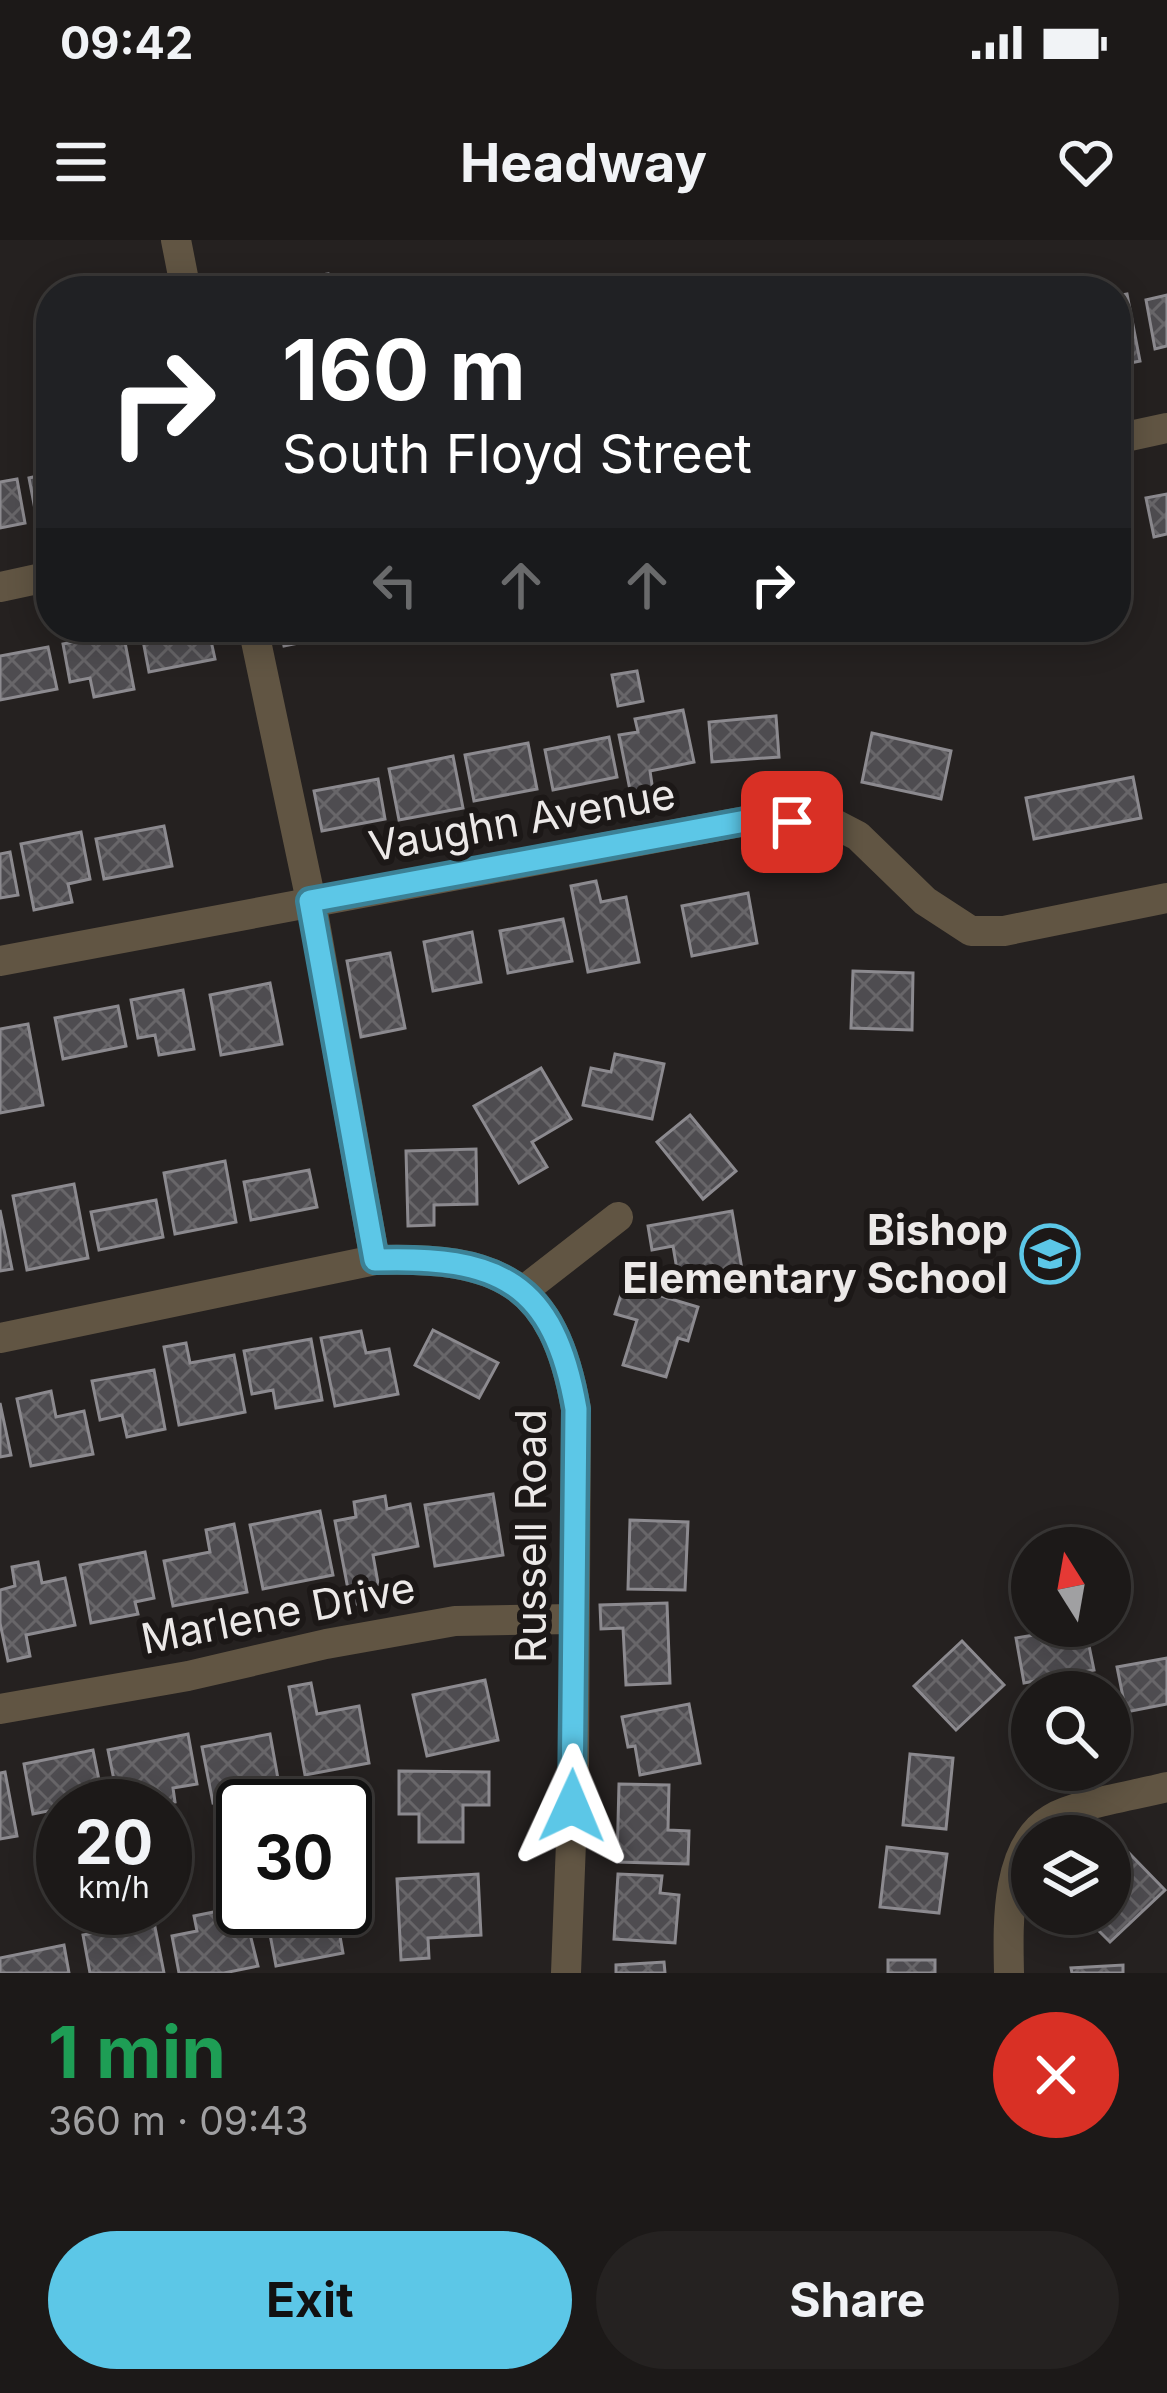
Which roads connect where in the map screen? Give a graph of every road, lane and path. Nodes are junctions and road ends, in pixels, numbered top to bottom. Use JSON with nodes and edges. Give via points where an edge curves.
{"nodes":[{"id":1,"x":176,"y":240,"type":"edge"},
{"id":2,"x":183,"y":276,"type":"edge"},
{"id":3,"x":1167,"y":428,"type":"edge"},
{"id":4,"x":1131,"y":436,"type":"edge"},
{"id":5,"x":36,"y":579,"type":"edge"},
{"id":6,"x":0,"y":587,"type":"edge"},
{"id":7,"x":256,"y":642,"type":"edge"},
{"id":8,"x":1167,"y":898,"type":"edge"},
{"id":9,"x":310,"y":901,"type":"junction"},
{"id":10,"x":0,"y":961,"type":"edge"},
{"id":11,"x":618,"y":1217,"type":"dead end"},
{"id":12,"x":375,"y":1260,"type":"junction"},
{"id":13,"x":523,"y":1291,"type":"junction"},
{"id":14,"x":0,"y":1338,"type":"edge"},
{"id":15,"x":574,"y":1619,"type":"junction"},
{"id":16,"x":0,"y":1709,"type":"edge"},
{"id":17,"x":1167,"y":1787,"type":"edge"},
{"id":18,"x":566,"y":1973,"type":"edge"},
{"id":19,"x":1010,"y":1973,"type":"edge"}],
"edges":[{"from":1,"to":2,"type":"street"},
{"from":3,"to":4,"type":"street"},
{"from":5,"to":6,"type":"street"},
{"from":7,"to":9,"type":"street"},
{"from":8,"to":9,"type":"street","name":"Vaughn Avenue","via":[[971,931],[846,829],[751,820]]},
{"from":9,"to":10,"type":"street","name":"Vaughn Avenue"},
{"from":9,"to":12,"type":"street"},
{"from":11,"to":13,"type":"street"},
{"from":12,"to":13,"type":"street","name":"Russell Road","via":[[467,1264]]},
{"from":12,"to":14,"type":"street","name":"Russell Road"},
{"from":13,"to":15,"type":"street","name":"Russell Road","via":[[541,1306],[568,1359],[576,1409]]},
{"from":15,"to":16,"type":"street","name":"Marlene Drive","via":[[454,1621]]},
{"from":15,"to":18,"type":"street","name":"Russell Road"},
{"from":17,"to":19,"type":"street","via":[[1055,1816],[1033,1832],[1008,1928]]}]}
